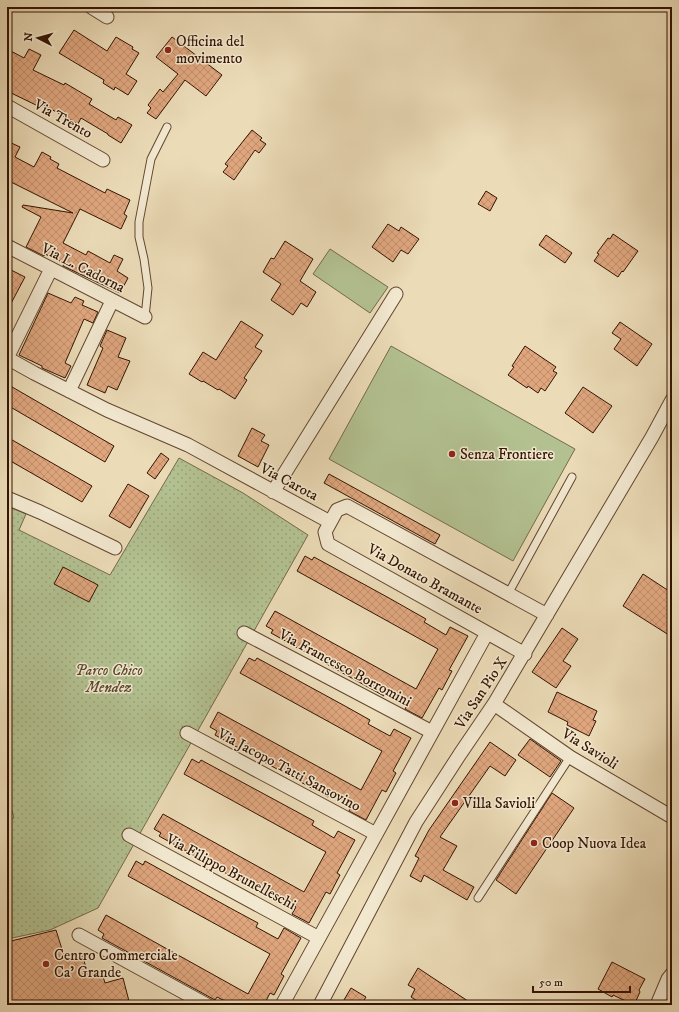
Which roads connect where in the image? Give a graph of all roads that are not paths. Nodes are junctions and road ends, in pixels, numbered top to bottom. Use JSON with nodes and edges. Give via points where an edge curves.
{"nodes":[{"id":1,"x":91,"y":7,"type":"edge"},
{"id":2,"x":107,"y":17,"type":"dead end"},
{"id":3,"x":7,"y":106,"type":"edge"},
{"id":4,"x":167,"y":127,"type":"dead end"},
{"id":5,"x":103,"y":160,"type":"dead end"},
{"id":6,"x":7,"y":246,"type":"edge"},
{"id":7,"x":50,"y":269,"type":"junction"},
{"id":8,"x":396,"y":294,"type":"dead end"},
{"id":9,"x":112,"y":301,"type":"junction"},
{"id":10,"x":145,"y":317,"type":"joint"},
{"id":11,"x":7,"y":358,"type":"edge"},
{"id":12,"x":69,"y":391,"type":"junction"},
{"id":13,"x":672,"y":400,"type":"edge"},
{"id":14,"x":572,"y":477,"type":"dead end"},
{"id":15,"x":273,"y":492,"type":"junction"},
{"id":16,"x":7,"y":498,"type":"edge"},
{"id":17,"x":330,"y":522,"type":"junction"},
{"id":18,"x":115,"y":548,"type":"dead end"},
{"id":19,"x":508,"y":594,"type":"junction"},
{"id":20,"x":547,"y":615,"type":"junction"},
{"id":21,"x":244,"y":633,"type":"dead end"},
{"id":22,"x":487,"y":633,"type":"junction"},
{"id":23,"x":525,"y":654,"type":"junction"},
{"id":24,"x":494,"y":704,"type":"junction"},
{"id":25,"x":432,"y":732,"type":"junction"},
{"id":26,"x":187,"y":733,"type":"dead end"},
{"id":27,"x":570,"y":757,"type":"junction"},
{"id":28,"x":672,"y":817,"type":"edge"},
{"id":29,"x":376,"y":834,"type":"junction"},
{"id":30,"x":129,"y":835,"type":"dead end"},
{"id":31,"x":478,"y":898,"type":"dead end"},
{"id":32,"x":79,"y":935,"type":"dead end"},
{"id":33,"x":319,"y":938,"type":"junction"},
{"id":34,"x":672,"y":974,"type":"edge"},
{"id":35,"x":207,"y":1005,"type":"edge"},
{"id":36,"x":282,"y":1005,"type":"edge"},
{"id":37,"x":320,"y":1005,"type":"edge"},
{"id":38,"x":657,"y":1005,"type":"edge"}],
"edges":[{"from":1,"to":2,"type":"street"},
{"from":3,"to":5,"type":"street","name":"Via Trento"},
{"from":4,"to":10,"type":"lane","via":[[151,159],[139,222],[139,237],[148,288]]},
{"from":6,"to":7,"type":"street","name":"Via L. Cadorna"},
{"from":7,"to":9,"type":"street","name":"Via L. Cadorna"},
{"from":7,"to":11,"type":"street"},
{"from":8,"to":15,"type":"street"},
{"from":9,"to":10,"type":"street","name":"Via L. Cadorna"},
{"from":9,"to":12,"type":"street"},
{"from":11,"to":12,"type":"street","name":"Via Carota"},
{"from":12,"to":15,"type":"street","name":"Via Carota","via":[[188,445]]},
{"from":13,"to":20,"type":"street","name":"Via San Pio X"},
{"from":14,"to":19,"type":"lane"},
{"from":15,"to":17,"type":"street","name":"Via Carota"},
{"from":16,"to":18,"type":"street"},
{"from":17,"to":19,"type":"street","via":[[337,510],[347,506]]},
{"from":17,"to":22,"type":"street","name":"Via Donato Bramante","via":[[325,532],[328,544]]},
{"from":19,"to":20,"type":"street"},
{"from":20,"to":23,"type":"street","name":"Via San Pio X"},
{"from":21,"to":25,"type":"street","name":"Via Francesco Borromini"},
{"from":22,"to":23,"type":"street","name":"Via Donato Bramante"},
{"from":22,"to":25,"type":"street"},
{"from":23,"to":24,"type":"street","name":"Via San Pio X"},
{"from":24,"to":27,"type":"street","name":"Via Savioli"},
{"from":24,"to":37,"type":"street","name":"Via San Pio X","via":[[416,822]]},
{"from":25,"to":29,"type":"street"},
{"from":26,"to":29,"type":"street","name":"Via Jacopo Tatti Sansovino"},
{"from":27,"to":28,"type":"street","name":"Via Savioli"},
{"from":27,"to":31,"type":"lane"},
{"from":29,"to":33,"type":"street"},
{"from":30,"to":33,"type":"street","name":"Via Filippo Brunelleschi"},
{"from":32,"to":35,"type":"street"},
{"from":33,"to":36,"type":"street"},
{"from":34,"to":38,"type":"street"}]}
